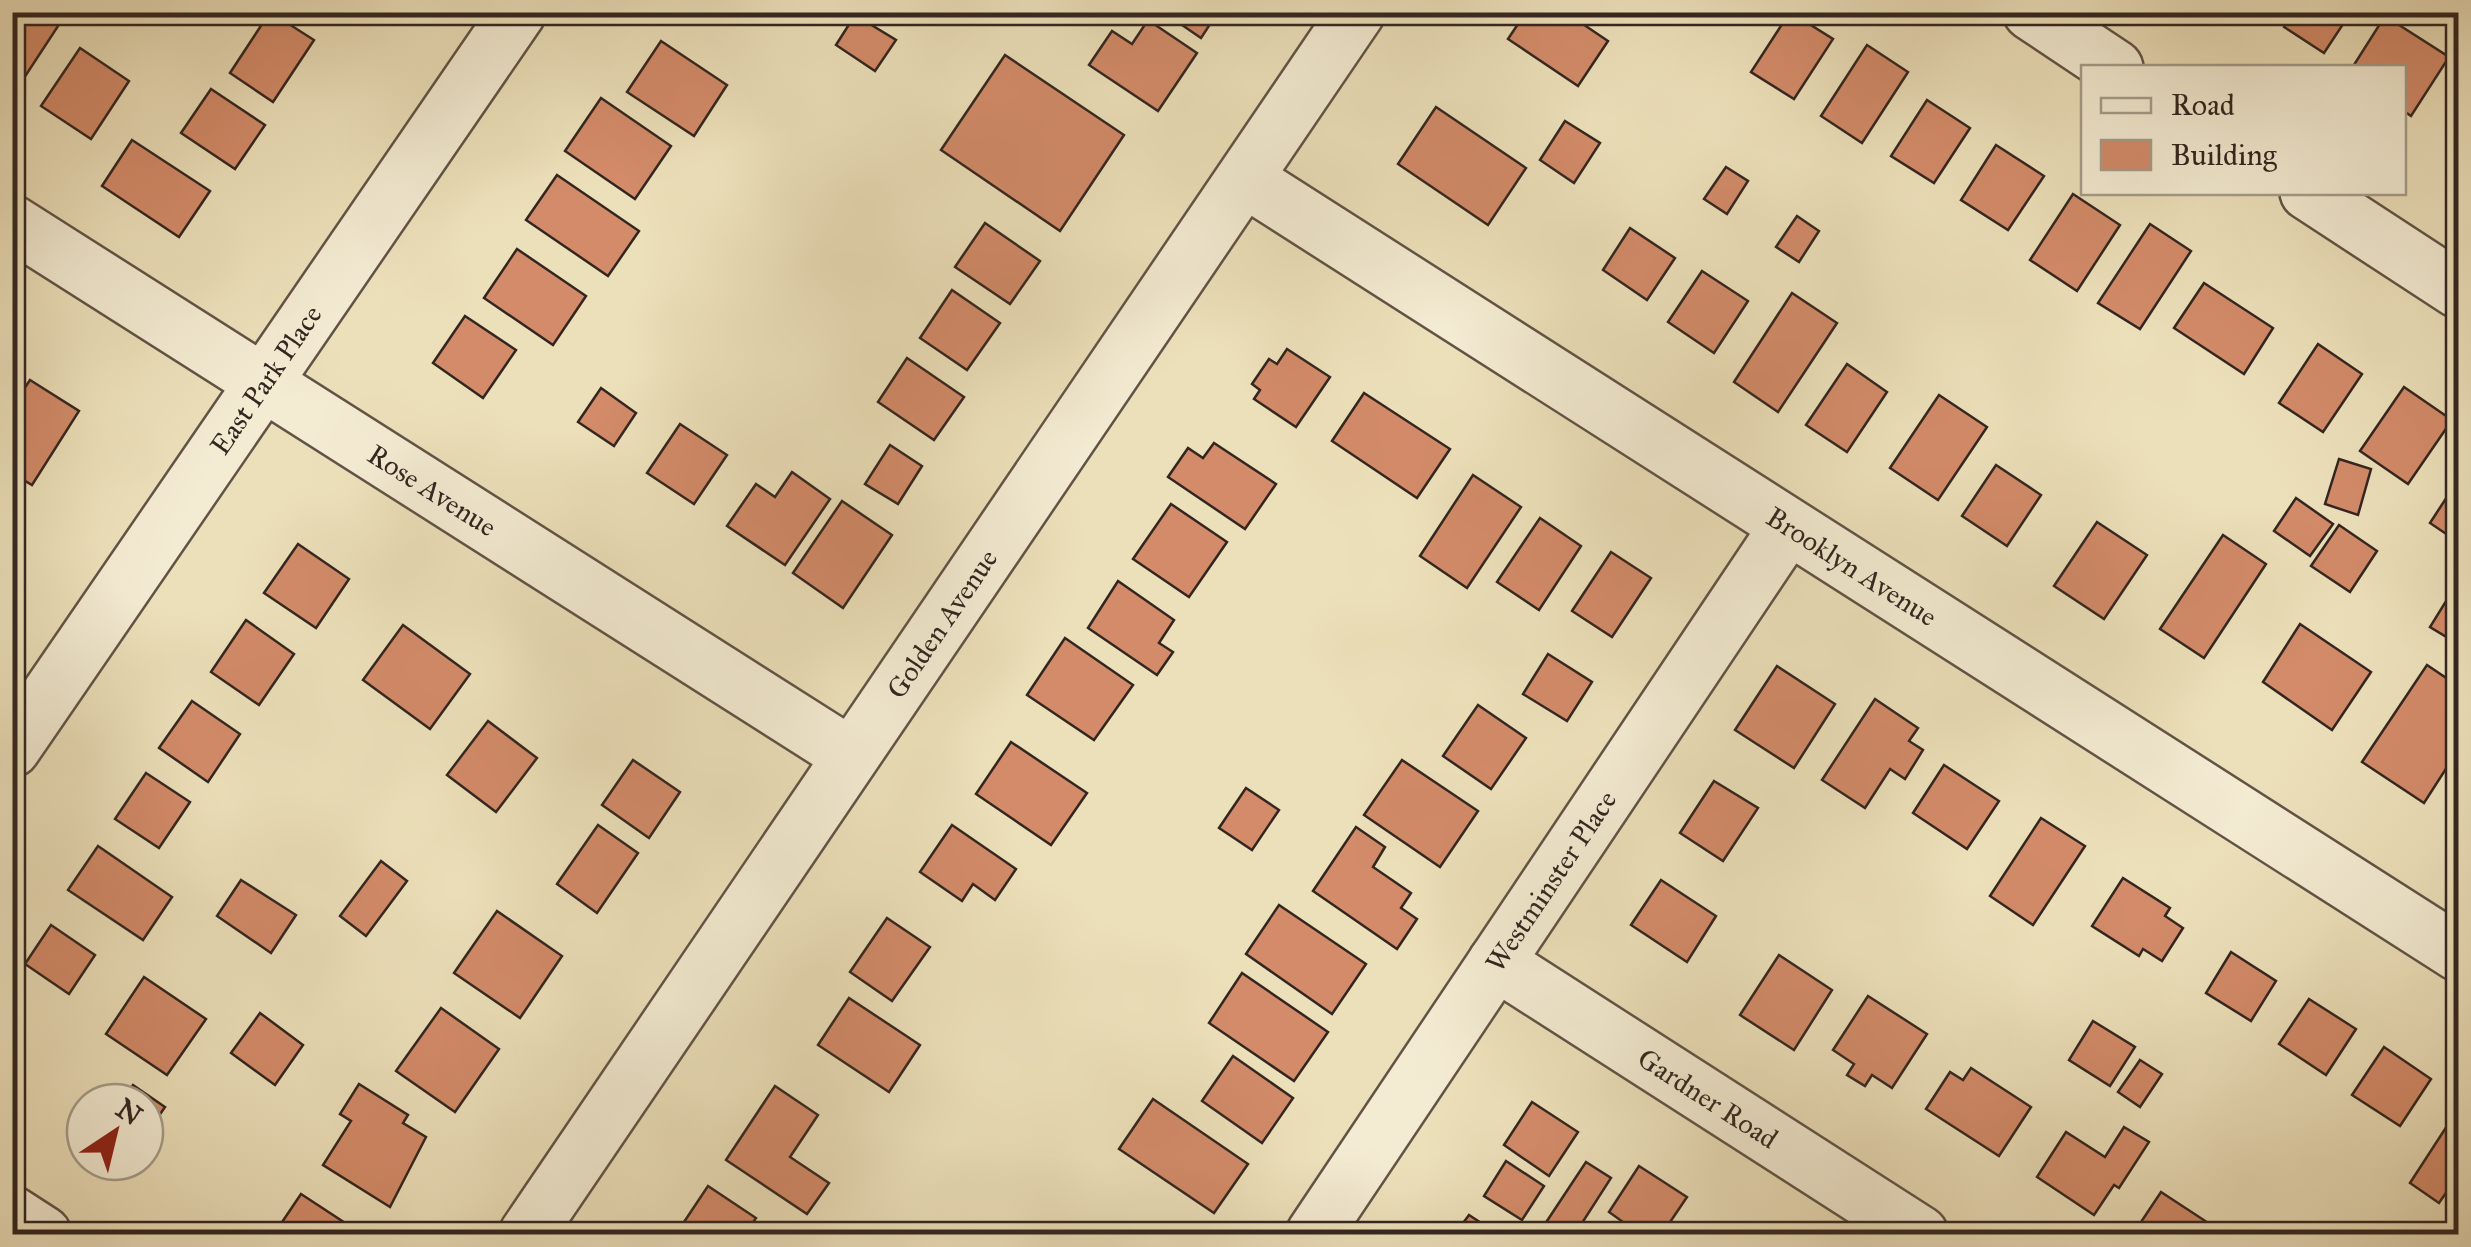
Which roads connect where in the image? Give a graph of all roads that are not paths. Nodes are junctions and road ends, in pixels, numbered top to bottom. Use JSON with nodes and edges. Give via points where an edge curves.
{"nodes":[{"id":1,"x":518,"y":12,"type":"edge"},
{"id":2,"x":1357,"y":12,"type":"edge"},
{"id":3,"x":2031,"y":12,"type":"edge"},
{"id":4,"x":2111,"y":65,"type":"edge"},
{"id":5,"x":1246,"y":179,"type":"junction"},
{"id":6,"x":2313,"y":195,"type":"edge"},
{"id":7,"x":12,"y":223,"type":"edge"},
{"id":8,"x":2458,"y":290,"type":"edge"},
{"id":9,"x":266,"y":383,"type":"junction"},
{"id":10,"x":1787,"y":528,"type":"junction"},
{"id":11,"x":12,"y":750,"type":"edge"},
{"id":12,"x":851,"y":756,"type":"junction"},
{"id":13,"x":2458,"y":954,"type":"edge"},
{"id":14,"x":1496,"y":962,"type":"junction"},
{"id":15,"x":12,"y":1214,"type":"edge"},
{"id":16,"x":43,"y":1234,"type":"edge"},
{"id":17,"x":528,"y":1234,"type":"edge"},
{"id":18,"x":1314,"y":1234,"type":"edge"},
{"id":19,"x":1920,"y":1234,"type":"edge"}],
"edges":[{"from":1,"to":9,"type":"street","name":"East Park Place"},
{"from":2,"to":5,"type":"street","name":"Golden Avenue"},
{"from":3,"to":4,"type":"street"},
{"from":5,"to":10,"type":"street","name":"Brooklyn Avenue"},
{"from":5,"to":12,"type":"street","name":"Golden Avenue"},
{"from":6,"to":8,"type":"street"},
{"from":7,"to":9,"type":"street","name":"Rose Avenue"},
{"from":9,"to":11,"type":"street","name":"East Park Place"},
{"from":9,"to":12,"type":"street","name":"Rose Avenue"},
{"from":10,"to":13,"type":"street","name":"Brooklyn Avenue"},
{"from":10,"to":14,"type":"street","name":"Westminster Place"},
{"from":12,"to":17,"type":"street","name":"Golden Avenue"},
{"from":14,"to":18,"type":"street","name":"Westminster Place"},
{"from":14,"to":19,"type":"street","name":"Gardner Road"},
{"from":15,"to":16,"type":"street"}]}
